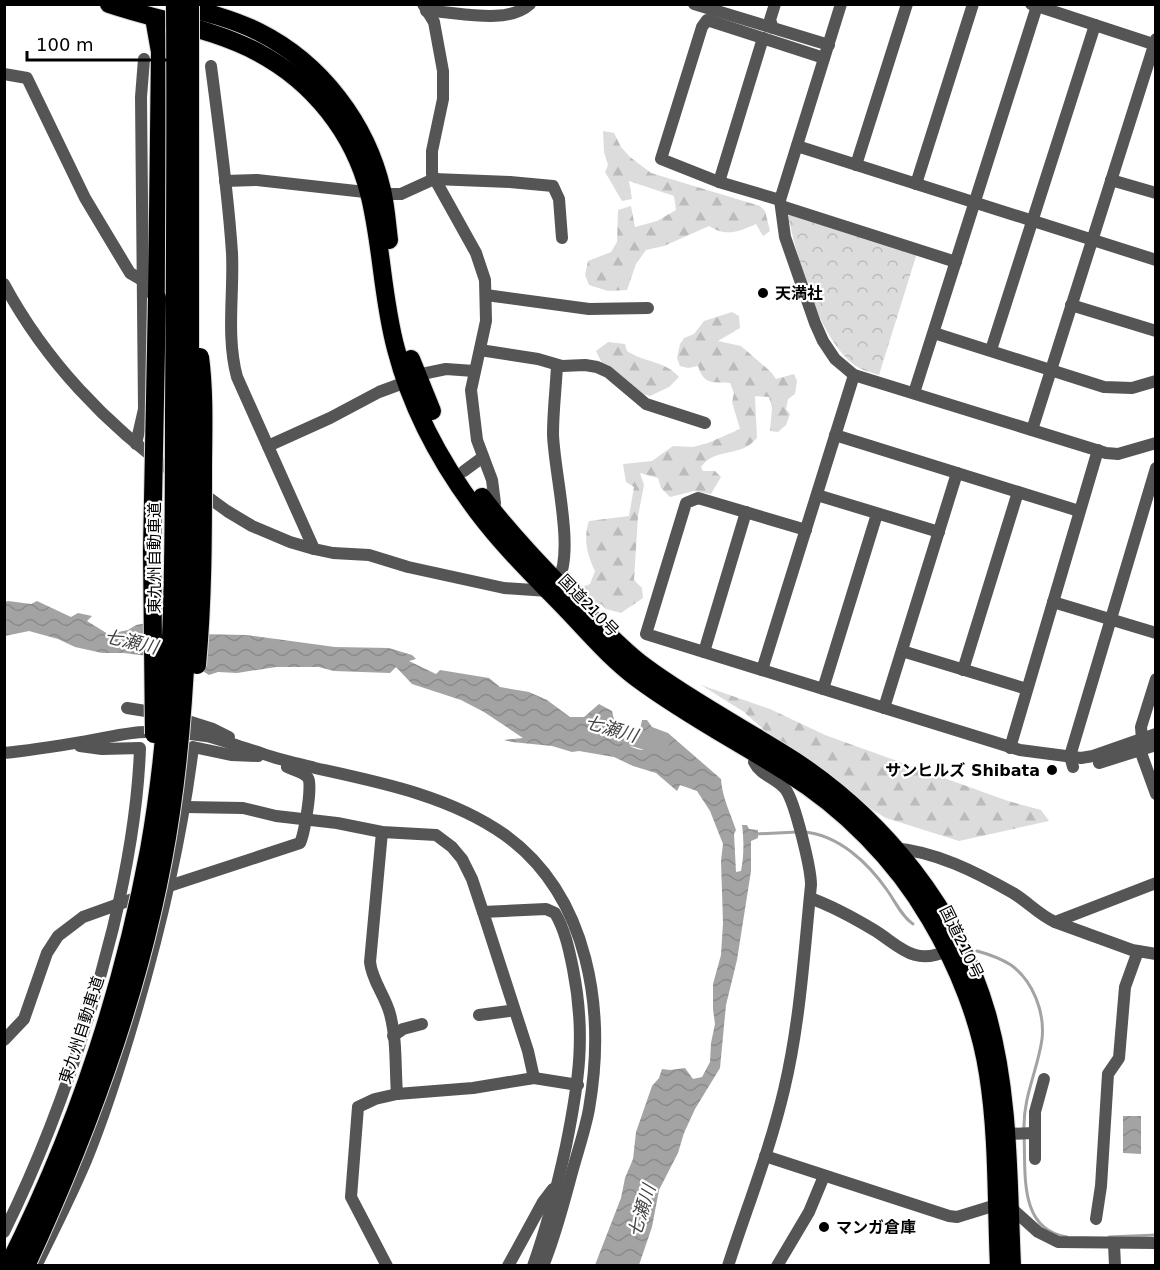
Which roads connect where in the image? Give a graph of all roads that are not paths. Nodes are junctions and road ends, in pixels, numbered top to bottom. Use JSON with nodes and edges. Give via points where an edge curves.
{"nodes":[{"id":1,"x":109,"y":4,"type":"edge"},
{"id":2,"x":219,"y":4,"type":"edge"},
{"id":3,"x":530,"y":4,"type":"edge"},
{"id":4,"x":775,"y":4,"type":"edge"},
{"id":5,"x":841,"y":4,"type":"edge"},
{"id":6,"x":907,"y":4,"type":"edge"},
{"id":7,"x":973,"y":4,"type":"edge"},
{"id":8,"x":182,"y":5,"type":"edge"},
{"id":9,"x":702,"y":5,"type":"edge"},
{"id":10,"x":1034,"y":5,"type":"edge"},
{"id":11,"x":425,"y":8,"type":"edge"},
{"id":12,"x":159,"y":20,"type":"junction"},
{"id":13,"x":1095,"y":26,"type":"junction"},
{"id":14,"x":192,"y":28,"type":"junction"},
{"id":15,"x":773,"y":28,"type":"junction"},
{"id":16,"x":235,"y":32,"type":"junction"},
{"id":17,"x":764,"y":38,"type":"junction"},
{"id":18,"x":1155,"y":43,"type":"edge"},
{"id":19,"x":829,"y":45,"type":"junction"},
{"id":20,"x":152,"y":56,"type":"junction"},
{"id":21,"x":825,"y":58,"type":"junction"},
{"id":22,"x":211,"y":66,"type":"dead end"},
{"id":23,"x":178,"y":72,"type":"junction"},
{"id":24,"x":4,"y":74,"type":"edge"},
{"id":25,"x":797,"y":146,"type":"junction"},
{"id":26,"x":856,"y":165,"type":"junction"},
{"id":27,"x":434,"y":179,"type":"junction"},
{"id":28,"x":1111,"y":180,"type":"junction"},
{"id":29,"x":225,"y":181,"type":"junction"},
{"id":30,"x":719,"y":182,"type":"junction"},
{"id":31,"x":916,"y":184,"type":"junction"},
{"id":32,"x":1155,"y":193,"type":"edge"},
{"id":33,"x":376,"y":194,"type":"junction"},
{"id":34,"x":780,"y":203,"type":"junction"},
{"id":35,"x":975,"y":203,"type":"junction"},
{"id":36,"x":1032,"y":221,"type":"junction"},
{"id":37,"x":562,"y":238,"type":"dead end"},
{"id":38,"x":1092,"y":240,"type":"junction"},
{"id":39,"x":1155,"y":260,"type":"edge"},
{"id":40,"x":956,"y":262,"type":"junction"},
{"id":41,"x":142,"y":280,"type":"junction"},
{"id":42,"x":4,"y":284,"type":"edge"},
{"id":43,"x":486,"y":295,"type":"junction"},
{"id":44,"x":1071,"y":305,"type":"junction"},
{"id":45,"x":648,"y":308,"type":"dead end"},
{"id":46,"x":1155,"y":331,"type":"edge"},
{"id":47,"x":934,"y":333,"type":"junction"},
{"id":48,"x":480,"y":350,"type":"junction"},
{"id":49,"x":991,"y":350,"type":"junction"},
{"id":50,"x":557,"y":365,"type":"junction"},
{"id":51,"x":1051,"y":370,"type":"junction"},
{"id":52,"x":474,"y":371,"type":"junction"},
{"id":53,"x":854,"y":375,"type":"junction"},
{"id":54,"x":412,"y":379,"type":"junction"},
{"id":55,"x":1155,"y":381,"type":"edge"},
{"id":56,"x":914,"y":393,"type":"junction"},
{"id":57,"x":705,"y":423,"type":"dead end"},
{"id":58,"x":1032,"y":430,"type":"junction"},
{"id":59,"x":836,"y":435,"type":"junction"},
{"id":60,"x":1155,"y":443,"type":"edge"},
{"id":61,"x":136,"y":444,"type":"junction"},
{"id":62,"x":268,"y":446,"type":"junction"},
{"id":63,"x":1098,"y":450,"type":"junction"},
{"id":64,"x":483,"y":457,"type":"junction"},
{"id":65,"x":1155,"y":468,"type":"edge"},
{"id":66,"x":464,"y":471,"type":"junction"},
{"id":67,"x":957,"y":473,"type":"junction"},
{"id":68,"x":1018,"y":492,"type":"junction"},
{"id":69,"x":817,"y":495,"type":"junction"},
{"id":70,"x":1079,"y":511,"type":"junction"},
{"id":71,"x":493,"y":512,"type":"junction"},
{"id":72,"x":746,"y":512,"type":"junction"},
{"id":73,"x":877,"y":514,"type":"junction"},
{"id":74,"x":806,"y":530,"type":"junction"},
{"id":75,"x":939,"y":532,"type":"junction"},
{"id":76,"x":314,"y":549,"type":"junction"},
{"id":77,"x":552,"y":587,"type":"junction"},
{"id":78,"x":1053,"y":602,"type":"junction"},
{"id":79,"x":1110,"y":619,"type":"junction"},
{"id":80,"x":1155,"y":633,"type":"edge"},
{"id":81,"x":902,"y":651,"type":"junction"},
{"id":82,"x":704,"y":652,"type":"junction"},
{"id":83,"x":762,"y":670,"type":"junction"},
{"id":84,"x":963,"y":670,"type":"junction"},
{"id":85,"x":1155,"y":679,"type":"edge"},
{"id":86,"x":823,"y":689,"type":"junction"},
{"id":87,"x":1027,"y":689,"type":"junction"},
{"id":88,"x":127,"y":708,"type":"dead end"},
{"id":89,"x":884,"y":708,"type":"junction"},
{"id":90,"x":1155,"y":734,"type":"edge"},
{"id":91,"x":69,"y":744,"type":"junction"},
{"id":92,"x":1141,"y":745,"type":"junction"},
{"id":93,"x":1155,"y":745,"type":"edge"},
{"id":94,"x":241,"y":747,"type":"junction"},
{"id":95,"x":1010,"y":748,"type":"junction"},
{"id":96,"x":4,"y":753,"type":"edge"},
{"id":97,"x":757,"y":754,"type":"junction"},
{"id":98,"x":259,"y":755,"type":"junction"},
{"id":99,"x":1071,"y":762,"type":"junction"},
{"id":100,"x":1099,"y":763,"type":"dead end"},
{"id":101,"x":1155,"y":794,"type":"edge"},
{"id":102,"x":185,"y":807,"type":"junction"},
{"id":103,"x":155,"y":810,"type":"junction"},
{"id":104,"x":306,"y":819,"type":"junction"},
{"id":105,"x":382,"y":832,"type":"junction"},
{"id":106,"x":877,"y":847,"type":"junction"},
{"id":107,"x":895,"y":848,"type":"junction"},
{"id":108,"x":1155,"y":883,"type":"edge"},
{"id":109,"x":162,"y":889,"type":"junction"},
{"id":110,"x":810,"y":898,"type":"junction"},
{"id":111,"x":118,"y":904,"type":"junction"},
{"id":112,"x":483,"y":912,"type":"junction"},
{"id":113,"x":1055,"y":922,"type":"junction"},
{"id":114,"x":946,"y":951,"type":"junction"},
{"id":115,"x":1138,"y":951,"type":"junction"},
{"id":116,"x":1155,"y":954,"type":"edge"},
{"id":117,"x":509,"y":1011,"type":"dead end"},
{"id":118,"x":479,"y":1015,"type":"dead end"},
{"id":119,"x":422,"y":1024,"type":"dead end"},
{"id":120,"x":393,"y":1036,"type":"junction"},
{"id":121,"x":4,"y":1040,"type":"edge"},
{"id":122,"x":534,"y":1078,"type":"junction"},
{"id":123,"x":1044,"y":1079,"type":"dead end"},
{"id":124,"x":578,"y":1085,"type":"junction"},
{"id":125,"x":397,"y":1094,"type":"junction"},
{"id":126,"x":1021,"y":1133,"type":"junction"},
{"id":127,"x":765,"y":1156,"type":"junction"},
{"id":128,"x":1035,"y":1159,"type":"dead end"},
{"id":129,"x":824,"y":1176,"type":"junction"},
{"id":130,"x":558,"y":1184,"type":"junction"},
{"id":131,"x":1002,"y":1205,"type":"junction"},
{"id":132,"x":1096,"y":1219,"type":"dead end"},
{"id":133,"x":4,"y":1232,"type":"edge"},
{"id":134,"x":1155,"y":1243,"type":"edge"},
{"id":135,"x":1114,"y":1244,"type":"junction"},
{"id":136,"x":8,"y":1266,"type":"edge"},
{"id":137,"x":26,"y":1266,"type":"edge"},
{"id":138,"x":36,"y":1266,"type":"edge"},
{"id":139,"x":387,"y":1266,"type":"edge"},
{"id":140,"x":508,"y":1266,"type":"edge"},
{"id":141,"x":533,"y":1266,"type":"edge"},
{"id":142,"x":543,"y":1266,"type":"edge"},
{"id":143,"x":728,"y":1266,"type":"edge"},
{"id":144,"x":777,"y":1266,"type":"edge"},
{"id":145,"x":999,"y":1266,"type":"edge"},
{"id":146,"x":1012,"y":1266,"type":"edge"},
{"id":147,"x":1115,"y":1266,"type":"edge"}],
"edges":[{"from":1,"to":12,"type":"highway","name":"国道210号"},
{"from":2,"to":16,"type":"street"},
{"from":3,"to":11,"type":"street","via":[[519,13],[478,16]]},
{"from":4,"to":15,"type":"street","via":[[770,20]]},
{"from":5,"to":19,"type":"street"},
{"from":6,"to":26,"type":"street"},
{"from":7,"to":31,"type":"street"},
{"from":8,"to":12,"type":"highway"},
{"from":8,"to":16,"type":"highway","name":"国道210号"},
{"from":8,"to":103,"type":"highway","name":"東九州自動車道","bridge":true,"via":[[173,616]]},
{"from":8,"to":109,"type":"highway","name":"東九州自動車道","bridge":true,"via":[[188,614],[184,695]]},
{"from":9,"to":15,"type":"street"},
{"from":10,"to":13,"type":"street"},
{"from":10,"to":35,"type":"street"},
{"from":11,"to":27,"type":"street","via":[[434,22],[443,71],[443,99],[431,164]]},
{"from":12,"to":14,"type":"highway","name":"国道210号"},
{"from":12,"to":20,"type":"highway"},
{"from":13,"to":18,"type":"street"},
{"from":13,"to":36,"type":"street"},
{"from":14,"to":16,"type":"highway","name":"国道210号"},
{"from":14,"to":23,"type":"highway"},
{"from":15,"to":19,"type":"street"},
{"from":16,"to":23,"type":"highway","via":[[199,40],[187,52]]},
{"from":16,"to":33,"type":"highway","name":"国道210号","via":[[285,69],[323,105],[353,148]]},
{"from":17,"to":21,"type":"street"},
{"from":17,"to":30,"type":"street"},
{"from":17,"to":30,"type":"street","via":[[707,20],[702,27],[661,159]]},
{"from":18,"to":28,"type":"street"},
{"from":19,"to":21,"type":"street"},
{"from":20,"to":41,"type":"street","via":[[141,97]]},
{"from":20,"to":103,"type":"highway","bridge":true,"via":[[157,298],[152,551]]},
{"from":21,"to":25,"type":"street"},
{"from":22,"to":29,"type":"street"},
{"from":23,"to":109,"type":"highway","bridge":true,"via":[[184,274],[198,340],[203,392],[204,567],[196,673]]},
{"from":24,"to":41,"type":"street","via":[[27,78],[85,198],[130,273]]},
{"from":25,"to":26,"type":"street"},
{"from":25,"to":34,"type":"street"},
{"from":26,"to":31,"type":"street"},
{"from":27,"to":33,"type":"street","via":[[401,194]]},
{"from":27,"to":37,"type":"street","via":[[553,186],[559,199]]},
{"from":27,"to":43,"type":"street","via":[[479,259]]},
{"from":28,"to":32,"type":"street"},
{"from":28,"to":38,"type":"street"},
{"from":29,"to":33,"type":"street","via":[[257,180]]},
{"from":29,"to":62,"type":"street","via":[[232,254],[233,362]]},
{"from":30,"to":34,"type":"street"},
{"from":31,"to":35,"type":"street"},
{"from":33,"to":54,"type":"highway","name":"国道210号"},
{"from":34,"to":40,"type":"street"},
{"from":34,"to":53,"type":"street","via":[[785,237],[819,332],[835,359]]},
{"from":35,"to":36,"type":"street"},
{"from":35,"to":40,"type":"street"},
{"from":36,"to":38,"type":"street"},
{"from":36,"to":49,"type":"street"},
{"from":38,"to":39,"type":"street"},
{"from":38,"to":44,"type":"street"},
{"from":40,"to":47,"type":"street"},
{"from":41,"to":61,"type":"street","via":[[144,409]]},
{"from":42,"to":61,"type":"street","via":[[42,345],[89,399]]},
{"from":43,"to":45,"type":"street","via":[[589,309]]},
{"from":43,"to":48,"type":"street"},
{"from":44,"to":46,"type":"street"},
{"from":44,"to":51,"type":"street"},
{"from":47,"to":49,"type":"street"},
{"from":47,"to":56,"type":"street"},
{"from":48,"to":50,"type":"street"},
{"from":48,"to":52,"type":"street"},
{"from":49,"to":51,"type":"street"},
{"from":50,"to":57,"type":"street","via":[[597,367],[646,405]]},
{"from":50,"to":77,"type":"street","via":[[553,433],[564,530],[563,568]]},
{"from":51,"to":55,"type":"street","via":[[1104,387],[1132,388]]},
{"from":51,"to":58,"type":"street"},
{"from":52,"to":54,"type":"street","via":[[446,369]]},
{"from":52,"to":64,"type":"street","via":[[471,402]]},
{"from":53,"to":56,"type":"street"},
{"from":53,"to":59,"type":"street"},
{"from":54,"to":62,"type":"street"},
{"from":54,"to":66,"type":"highway","name":"国道210号"},
{"from":54,"to":77,"type":"highway","name":"国道210号","via":[[431,438],[463,491],[492,531]]},
{"from":56,"to":58,"type":"street"},
{"from":58,"to":63,"type":"street"},
{"from":59,"to":67,"type":"street"},
{"from":59,"to":69,"type":"street"},
{"from":60,"to":63,"type":"street","via":[[1118,454]]},
{"from":61,"to":76,"type":"street","via":[[239,518]]},
{"from":62,"to":76,"type":"street"},
{"from":63,"to":70,"type":"street"},
{"from":64,"to":66,"type":"street"},
{"from":64,"to":71,"type":"street","via":[[492,480]]},
{"from":65,"to":79,"type":"street"},
{"from":66,"to":71,"type":"highway","name":"国道210号"},
{"from":67,"to":68,"type":"street"},
{"from":67,"to":75,"type":"street"},
{"from":68,"to":70,"type":"street"},
{"from":68,"to":84,"type":"street"},
{"from":69,"to":73,"type":"street"},
{"from":69,"to":74,"type":"street"},
{"from":70,"to":78,"type":"street"},
{"from":71,"to":77,"type":"highway","name":"国道210号"},
{"from":72,"to":74,"type":"street"},
{"from":72,"to":82,"type":"street"},
{"from":72,"to":82,"type":"street","via":[[698,498],[686,503],[646,634]]},
{"from":73,"to":75,"type":"street"},
{"from":73,"to":86,"type":"street"},
{"from":74,"to":83,"type":"street"},
{"from":75,"to":81,"type":"street"},
{"from":76,"to":77,"type":"street","via":[[369,555],[504,588]]},
{"from":77,"to":97,"type":"highway","name":"国道210号","via":[[617,662],[639,680]]},
{"from":77,"to":107,"type":"highway","name":"国道210号","via":[[632,657],[816,776]]},
{"from":78,"to":79,"type":"street"},
{"from":78,"to":87,"type":"street"},
{"from":79,"to":80,"type":"street"},
{"from":79,"to":99,"type":"street"},
{"from":81,"to":84,"type":"street"},
{"from":81,"to":89,"type":"street"},
{"from":82,"to":83,"type":"street"},
{"from":83,"to":86,"type":"street"},
{"from":84,"to":87,"type":"street"},
{"from":85,"to":92,"type":"street","via":[[1141,727]]},
{"from":86,"to":89,"type":"street"},
{"from":87,"to":95,"type":"street"},
{"from":88,"to":94,"type":"street","via":[[188,720],[227,735]]},
{"from":89,"to":95,"type":"street"},
{"from":90,"to":92,"type":"street"},
{"from":91,"to":94,"type":"street","via":[[144,732],[208,737]]},
{"from":91,"to":96,"type":"street"},
{"from":91,"to":111,"type":"street","via":[[102,749],[140,748],[132,831]]},
{"from":92,"to":93,"type":"street"},
{"from":92,"to":99,"type":"street"},
{"from":92,"to":100,"type":"street"},
{"from":92,"to":101,"type":"street"},
{"from":94,"to":98,"type":"street"},
{"from":95,"to":99,"type":"street"},
{"from":97,"to":106,"type":"highway","name":"国道210号","via":[[808,787]]},
{"from":97,"to":110,"type":"street","via":[[754,762],[758,770],[782,785],[789,798],[811,872]]},
{"from":98,"to":102,"type":"street","via":[[231,755],[193,747]]},
{"from":98,"to":104,"type":"street","via":[[308,777]]},
{"from":98,"to":142,"type":"street","via":[[395,788],[472,815],[530,856],[565,906],[589,970],[595,1061],[586,1121]]},
{"from":102,"to":104,"type":"street","via":[[243,808]]},
{"from":102,"to":109,"type":"street"},
{"from":103,"to":136,"type":"highway","name":"東九州自動車道","bridge":true,"via":[[141,889],[95,1056],[56,1162]]},
{"from":104,"to":105,"type":"street"},
{"from":104,"to":109,"type":"street","via":[[298,844]]},
{"from":105,"to":112,"type":"street","via":[[430,834],[443,840],[466,866]]},
{"from":105,"to":120,"type":"street","via":[[370,962],[389,1011]]},
{"from":106,"to":107,"type":"street"},
{"from":106,"to":114,"type":"highway","name":"国道210号","via":[[919,902]]},
{"from":107,"to":113,"type":"street","via":[[926,853],[955,864],[1014,894]]},
{"from":107,"to":126,"type":"highway","name":"国道210号","via":[[940,910],[958,943],[986,1011],[1002,1084]]},
{"from":108,"to":113,"type":"street"},
{"from":109,"to":111,"type":"street"},
{"from":109,"to":137,"type":"highway","name":"東九州自動車道","bridge":true,"via":[[83,1136]]},
{"from":109,"to":138,"type":"street","via":[[145,980],[106,1108]]},
{"from":110,"to":114,"type":"street","via":[[911,954],[931,956]]},
{"from":110,"to":127,"type":"street","via":[[793,1045]]},
{"from":111,"to":121,"type":"street","via":[[83,917],[58,936],[24,1019]]},
{"from":111,"to":133,"type":"street","via":[[64,1091]]},
{"from":112,"to":122,"type":"street"},
{"from":112,"to":124,"type":"street","via":[[546,909],[557,916],[569,947],[578,996]]},
{"from":113,"to":115,"type":"street"},
{"from":114,"to":131,"type":"highway","name":"国道210号","via":[[976,1024],[988,1072]]},
{"from":115,"to":116,"type":"street"},
{"from":115,"to":132,"type":"street","via":[[1125,987],[1119,1058],[1108,1074]]},
{"from":117,"to":118,"type":"street"},
{"from":119,"to":120,"type":"street"},
{"from":120,"to":125,"type":"street"},
{"from":122,"to":124,"type":"street"},
{"from":122,"to":125,"type":"street"},
{"from":123,"to":126,"type":"street"},
{"from":124,"to":130,"type":"street"},
{"from":125,"to":139,"type":"street","via":[[358,1107],[350,1193]]},
{"from":126,"to":128,"type":"street"},
{"from":126,"to":131,"type":"highway","name":"国道210号"},
{"from":127,"to":129,"type":"street"},
{"from":127,"to":143,"type":"street"},
{"from":129,"to":131,"type":"street","via":[[953,1217]]},
{"from":129,"to":144,"type":"street"},
{"from":130,"to":140,"type":"street"},
{"from":130,"to":141,"type":"street"},
{"from":131,"to":135,"type":"street","via":[[1051,1240]]},
{"from":131,"to":145,"type":"highway","name":"国道210号"},
{"from":131,"to":146,"type":"highway","name":"国道210号"},
{"from":134,"to":135,"type":"street"},
{"from":135,"to":147,"type":"street"}]}
